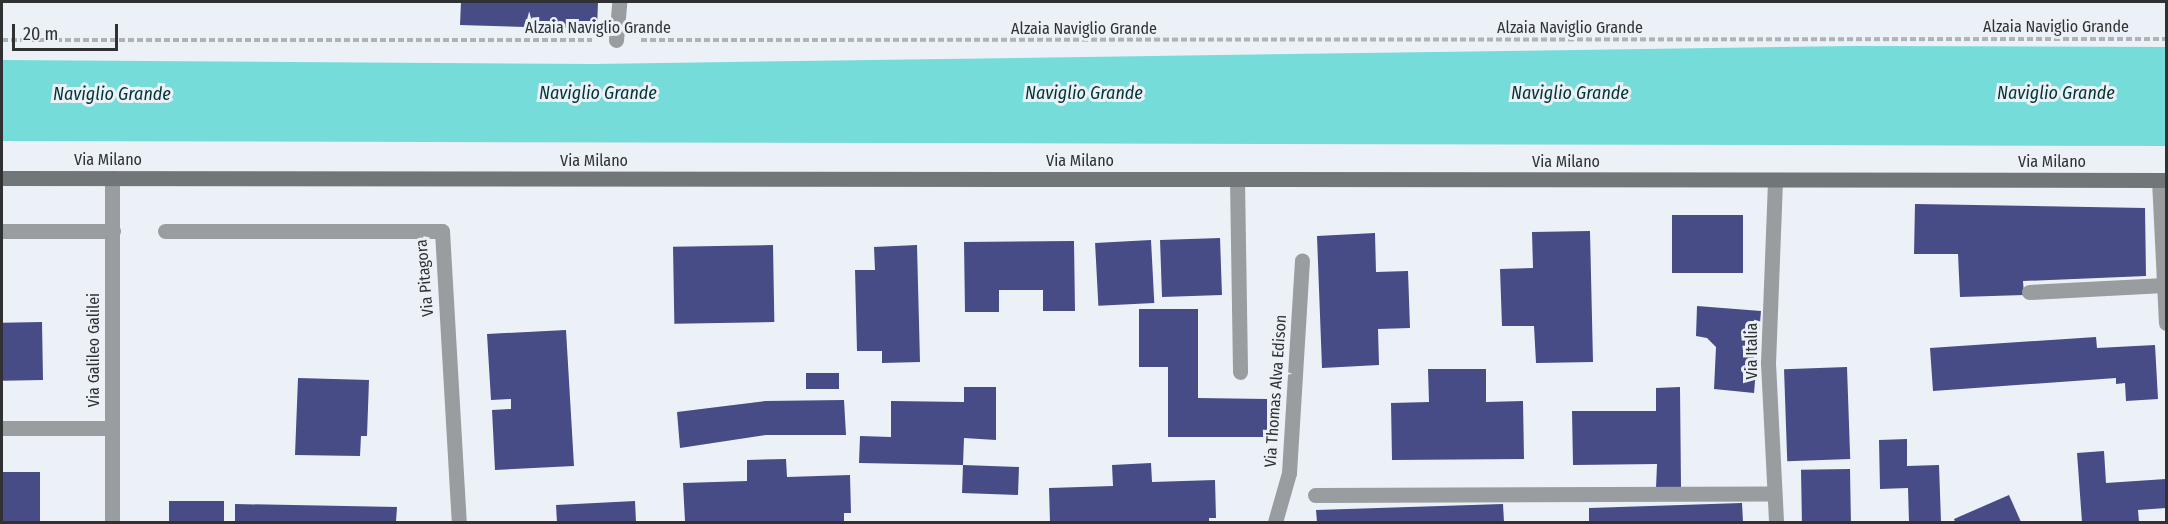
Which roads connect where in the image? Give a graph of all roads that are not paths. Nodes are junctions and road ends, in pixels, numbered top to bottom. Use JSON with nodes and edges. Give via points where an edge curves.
{"nodes":[{"id":1,"x":619,"y":2,"type":"edge"},
{"id":2,"x":616,"y":40,"type":"road end"},
{"id":3,"x":2,"y":178,"type":"edge"},
{"id":4,"x":112,"y":178,"type":"junction"},
{"id":5,"x":1237,"y":179,"type":"junction"},
{"id":6,"x":2163,"y":180,"type":"edge"},
{"id":7,"x":1775,"y":181,"type":"junction"},
{"id":8,"x":2,"y":231,"type":"edge"},
{"id":9,"x":113,"y":231,"type":"junction"},
{"id":10,"x":165,"y":231,"type":"dead end"},
{"id":11,"x":1302,"y":260,"type":"dead end"},
{"id":12,"x":2164,"y":285,"type":"junction"},
{"id":13,"x":2028,"y":292,"type":"dead end"},
{"id":14,"x":2166,"y":323,"type":"edge"},
{"id":15,"x":1240,"y":372,"type":"dead end"},
{"id":16,"x":2,"y":428,"type":"edge"},
{"id":17,"x":112,"y":428,"type":"junction"},
{"id":18,"x":1774,"y":494,"type":"junction"},
{"id":19,"x":1315,"y":495,"type":"dead end"},
{"id":20,"x":112,"y":522,"type":"edge"},
{"id":21,"x":459,"y":522,"type":"edge"},
{"id":22,"x":1275,"y":522,"type":"edge"},
{"id":23,"x":1776,"y":522,"type":"edge"}],
"edges":[{"from":1,"to":2,"type":"street"},
{"from":3,"to":4,"type":"main road","name":"Via Milano"},
{"from":4,"to":5,"type":"main road","name":"Via Milano"},
{"from":4,"to":9,"type":"street","name":"Via Galileo Galilei"},
{"from":5,"to":7,"type":"main road","name":"Via Milano"},
{"from":5,"to":15,"type":"street"},
{"from":6,"to":7,"type":"main road","name":"Via Milano"},
{"from":6,"to":12,"type":"street","name":"Via Milano"},
{"from":7,"to":18,"type":"street","name":"Via Italia","via":[[1768,363]]},
{"from":8,"to":9,"type":"street"},
{"from":9,"to":17,"type":"street","name":"Via Galileo Galilei"},
{"from":10,"to":21,"type":"street","name":"Via Pitagora","via":[[442,231]]},
{"from":11,"to":22,"type":"street","name":"Via Thomas Alva Edison","via":[[1289,473]]},
{"from":12,"to":13,"type":"street"},
{"from":12,"to":14,"type":"street","name":"Via Milano"},
{"from":16,"to":17,"type":"street"},
{"from":17,"to":20,"type":"street","name":"Via Galileo Galilei"},
{"from":18,"to":19,"type":"street"},
{"from":18,"to":23,"type":"street","name":"Via Italia"}]}
